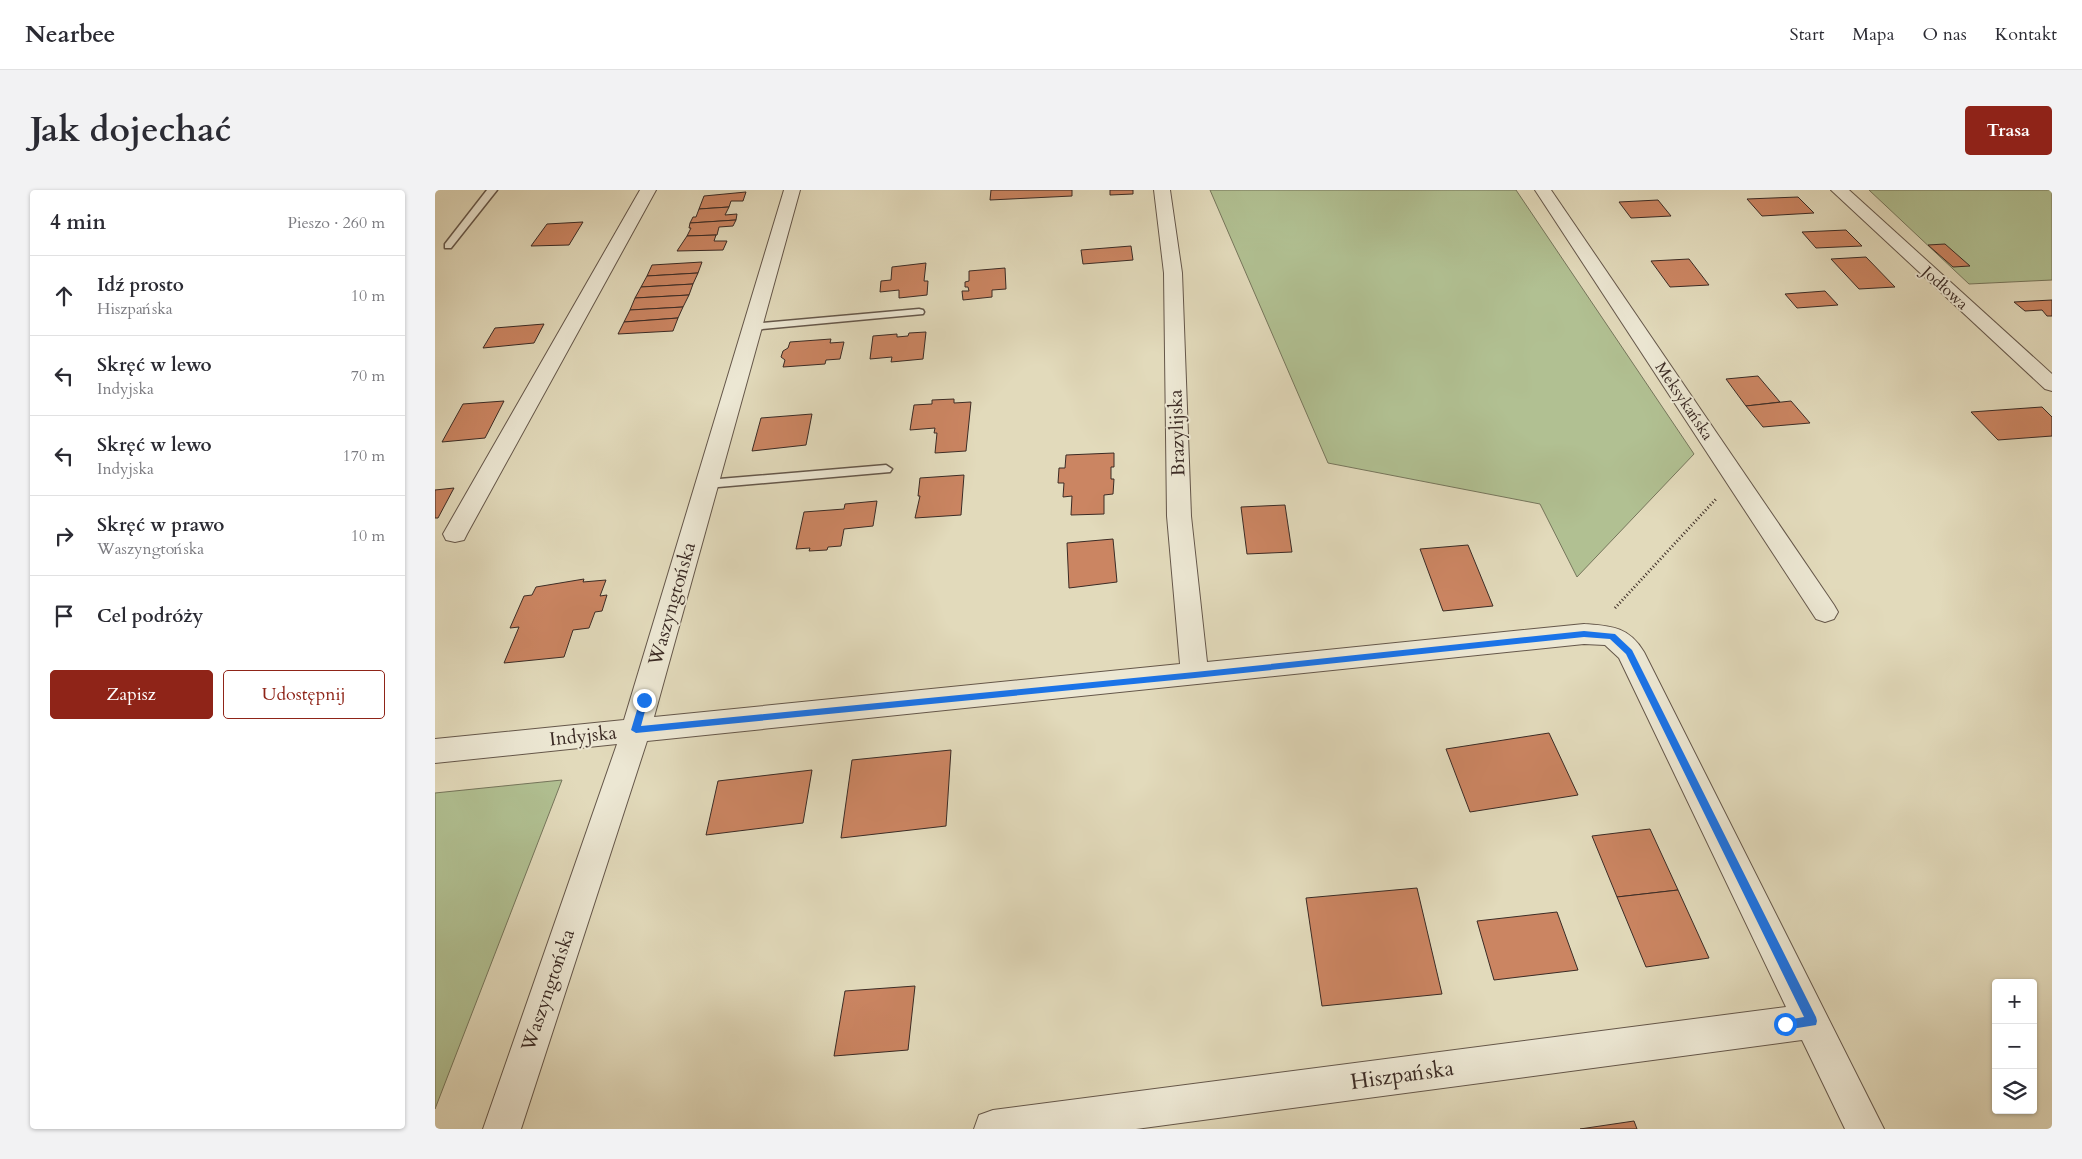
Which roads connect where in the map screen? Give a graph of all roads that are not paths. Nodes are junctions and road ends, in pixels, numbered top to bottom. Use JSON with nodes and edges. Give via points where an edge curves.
{"nodes":[{"id":1,"x":492,"y":190,"type":"edge"},
{"id":2,"x":647,"y":190,"type":"edge"},
{"id":3,"x":792,"y":190,"type":"edge"},
{"id":4,"x":1162,"y":190,"type":"edge"},
{"id":5,"x":1543,"y":190,"type":"edge"},
{"id":6,"x":1839,"y":190,"type":"edge"},
{"id":7,"x":448,"y":246,"type":"dead end"},
{"id":8,"x":919,"y":312,"type":"dead end"},
{"id":9,"x":752,"y":328,"type":"junction"},
{"id":10,"x":2052,"y":385,"type":"edge"},
{"id":11,"x":886,"y":469,"type":"dead end"},
{"id":12,"x":707,"y":484,"type":"junction"},
{"id":13,"x":455,"y":534,"type":"dead end"},
{"id":14,"x":1825,"y":612,"type":"dead end"},
{"id":15,"x":1195,"y":675,"type":"junction"},
{"id":16,"x":636,"y":730,"type":"junction"},
{"id":17,"x":435,"y":751,"type":"edge"},
{"id":18,"x":1812,"y":1021,"type":"junction"},
{"id":19,"x":502,"y":1129,"type":"edge"},
{"id":20,"x":993,"y":1129,"type":"edge"},
{"id":21,"x":1865,"y":1129,"type":"edge"}],
"edges":[{"from":1,"to":7,"type":"lane"},
{"from":2,"to":13,"type":"street"},
{"from":3,"to":9,"type":"street","name":"Waszyngtońska"},
{"from":4,"to":15,"type":"street","name":"Brazylijska","via":[[1173,273],[1179,516]]},
{"from":5,"to":14,"type":"street","name":"Meksykańska"},
{"from":6,"to":10,"type":"street","name":"Jodłowa"},
{"from":8,"to":9,"type":"lane"},
{"from":9,"to":12,"type":"street","name":"Waszyngtońska"},
{"from":11,"to":12,"type":"lane"},
{"from":12,"to":16,"type":"street","name":"Waszyngtońska"},
{"from":15,"to":16,"type":"street","name":"Indyjska"},
{"from":15,"to":18,"type":"street","name":"Indyjska","via":[[1584,634],[1612,636],[1629,652]]},
{"from":16,"to":17,"type":"street","name":"Indyjska"},
{"from":16,"to":19,"type":"street","name":"Waszyngtońska"},
{"from":18,"to":20,"type":"street","name":"Hiszpańska"},
{"from":18,"to":21,"type":"street"}]}
